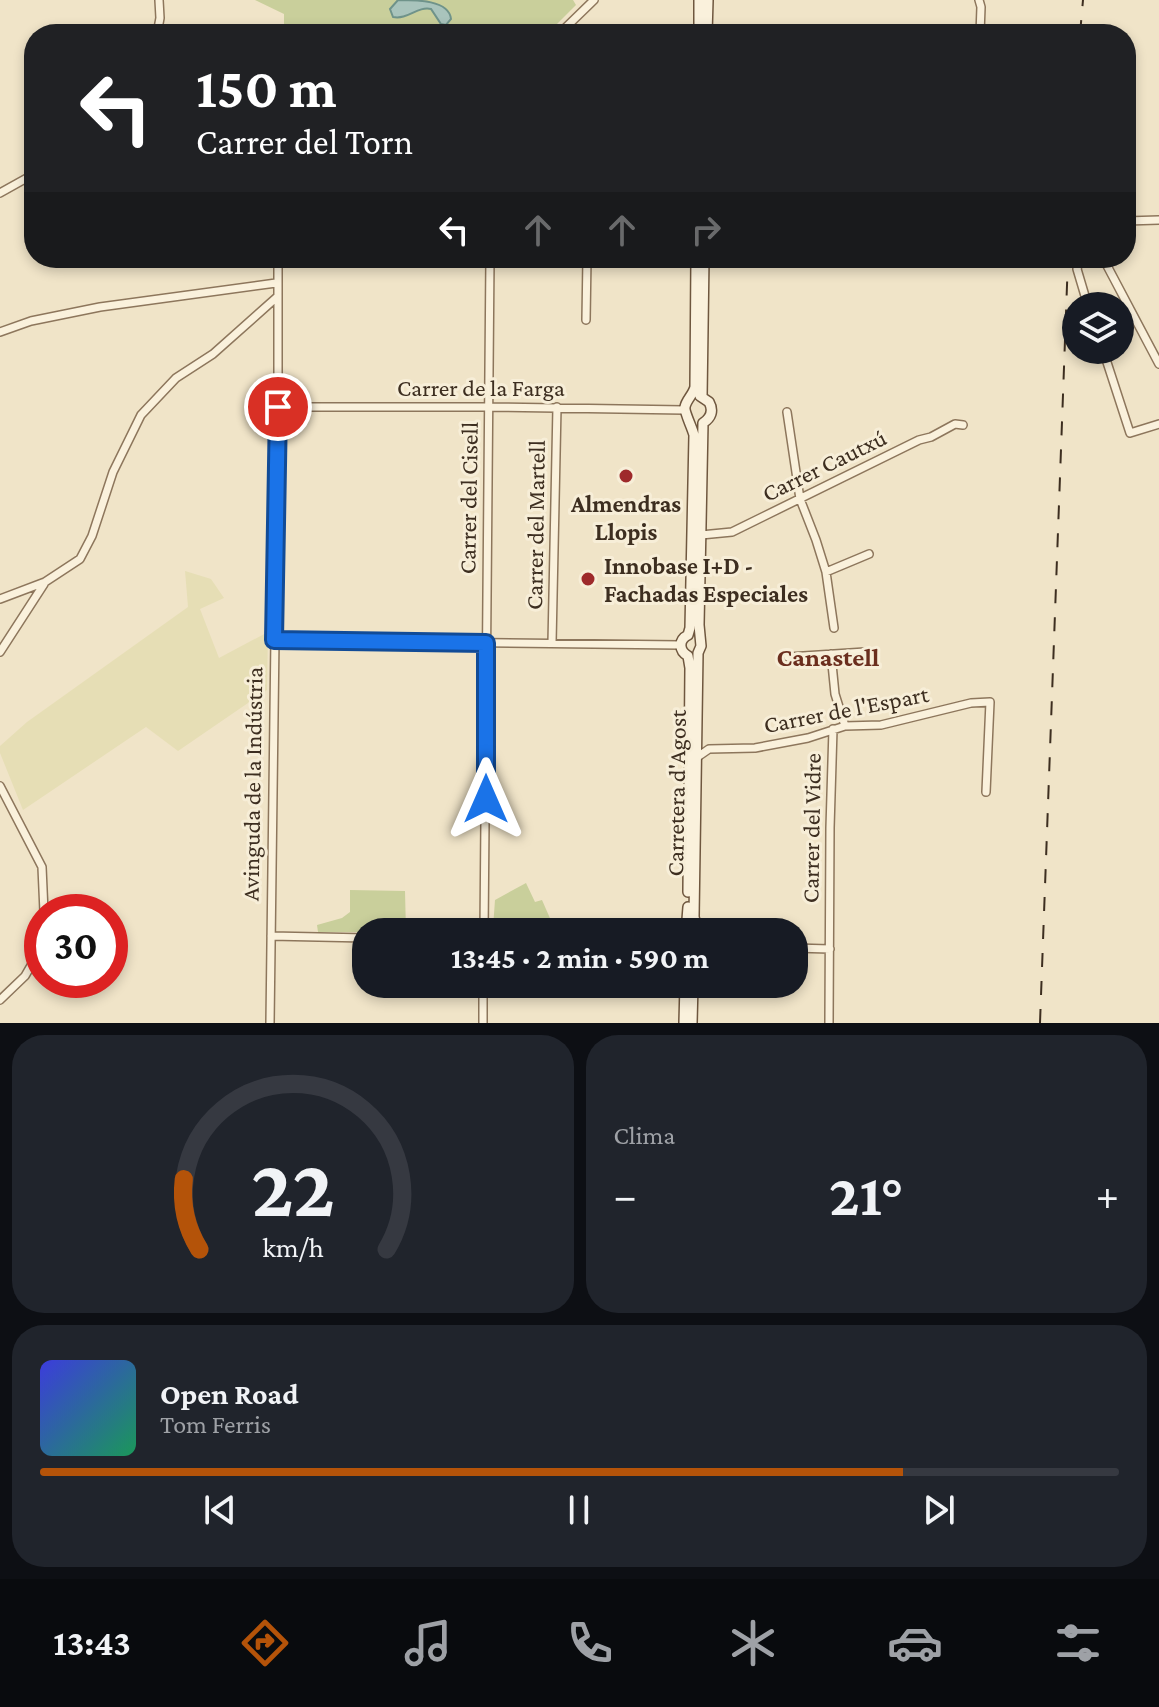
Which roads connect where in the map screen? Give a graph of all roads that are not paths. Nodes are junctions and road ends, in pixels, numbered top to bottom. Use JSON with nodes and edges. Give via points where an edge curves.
{"nodes":[{"id":1,"x":159,"y":0,"type":"edge"},
{"id":2,"x":594,"y":0,"type":"edge"},
{"id":3,"x":699,"y":0,"type":"edge"},
{"id":4,"x":708,"y":0,"type":"edge"},
{"id":5,"x":979,"y":0,"type":"edge"},
{"id":6,"x":159,"y":24,"type":"edge"},
{"id":7,"x":569,"y":24,"type":"edge"},
{"id":8,"x":699,"y":24,"type":"edge"},
{"id":9,"x":707,"y":24,"type":"edge"},
{"id":10,"x":980,"y":24,"type":"edge"},
{"id":11,"x":24,"y":180,"type":"edge"},
{"id":12,"x":0,"y":193,"type":"edge"},
{"id":13,"x":1159,"y":220,"type":"edge"},
{"id":14,"x":1136,"y":221,"type":"edge"},
{"id":15,"x":277,"y":268,"type":"edge"},
{"id":16,"x":490,"y":268,"type":"edge"},
{"id":17,"x":587,"y":268,"type":"edge"},
{"id":18,"x":696,"y":268,"type":"edge"},
{"id":19,"x":703,"y":268,"type":"edge"},
{"id":20,"x":1077,"y":268,"type":"edge"},
{"id":21,"x":1108,"y":268,"type":"edge"},
{"id":22,"x":276,"y":283,"type":"junction"},
{"id":23,"x":1084,"y":292,"type":"edge"},
{"id":24,"x":277,"y":297,"type":"junction"},
{"id":25,"x":586,"y":320,"type":"dead end"},
{"id":26,"x":0,"y":332,"type":"edge"},
{"id":27,"x":1108,"y":364,"type":"edge"},
{"id":28,"x":1159,"y":364,"type":"edge"},
{"id":29,"x":697,"y":397,"type":"junction"},
{"id":30,"x":278,"y":407,"type":"junction"},
{"id":31,"x":489,"y":407,"type":"junction"},
{"id":32,"x":557,"y":407,"type":"junction"},
{"id":33,"x":684,"y":410,"type":"junction"},
{"id":34,"x":787,"y":412,"type":"dead end"},
{"id":35,"x":691,"y":422,"type":"junction"},
{"id":36,"x":703,"y":423,"type":"junction"},
{"id":37,"x":1159,"y":424,"type":"edge"},
{"id":38,"x":963,"y":425,"type":"dead end"},
{"id":39,"x":800,"y":499,"type":"junction"},
{"id":40,"x":701,"y":535,"type":"junction"},
{"id":41,"x":869,"y":554,"type":"dead end"},
{"id":42,"x":826,"y":572,"type":"junction"},
{"id":43,"x":45,"y":582,"type":"junction"},
{"id":44,"x":0,"y":599,"type":"edge"},
{"id":45,"x":834,"y":628,"type":"dead end"},
{"id":46,"x":688,"y":635,"type":"junction"},
{"id":47,"x":699,"y":639,"type":"junction"},
{"id":48,"x":274,"y":640,"type":"junction"},
{"id":49,"x":486,"y":643,"type":"junction"},
{"id":50,"x":552,"y":643,"type":"junction"},
{"id":51,"x":680,"y":645,"type":"junction"},
{"id":52,"x":0,"y":652,"type":"edge"},
{"id":53,"x":865,"y":652,"type":"dead end"},
{"id":54,"x":693,"y":654,"type":"junction"},
{"id":55,"x":831,"y":654,"type":"junction"},
{"id":56,"x":788,"y":657,"type":"dead end"},
{"id":57,"x":845,"y":726,"type":"junction"},
{"id":58,"x":833,"y":729,"type":"junction"},
{"id":59,"x":696,"y":739,"type":"junction"},
{"id":60,"x":709,"y":749,"type":"junction"},
{"id":61,"x":696,"y":758,"type":"junction"},
{"id":62,"x":0,"y":786,"type":"edge"},
{"id":63,"x":986,"y":792,"type":"dead end"},
{"id":64,"x":43,"y":894,"type":"edge"},
{"id":65,"x":484,"y":918,"type":"edge"},
{"id":66,"x":688,"y":918,"type":"edge"},
{"id":67,"x":694,"y":918,"type":"edge"},
{"id":68,"x":271,"y":936,"type":"junction"},
{"id":69,"x":352,"y":938,"type":"edge"},
{"id":70,"x":808,"y":948,"type":"edge"},
{"id":71,"x":830,"y":949,"type":"junction"},
{"id":72,"x":24,"y":977,"type":"edge"},
{"id":73,"x":483,"y":998,"type":"edge"},
{"id":74,"x":685,"y":998,"type":"edge"},
{"id":75,"x":693,"y":998,"type":"edge"},
{"id":76,"x":0,"y":1000,"type":"edge"},
{"id":77,"x":270,"y":1023,"type":"edge"},
{"id":78,"x":483,"y":1023,"type":"edge"},
{"id":79,"x":684,"y":1023,"type":"edge"},
{"id":80,"x":692,"y":1023,"type":"edge"},
{"id":81,"x":829,"y":1023,"type":"edge"}],
"edges":[{"from":1,"to":6,"type":"street"},
{"from":2,"to":7,"type":"street"},
{"from":3,"to":8,"type":"main road"},
{"from":4,"to":9,"type":"main road"},
{"from":5,"to":10,"type":"street"},
{"from":11,"to":12,"type":"street"},
{"from":13,"to":14,"type":"street"},
{"from":15,"to":22,"type":"street","name":"Avinguda de la Indústria"},
{"from":16,"to":31,"type":"street","name":"Carrer del Cisell"},
{"from":17,"to":25,"type":"street"},
{"from":18,"to":29,"type":"main road"},
{"from":19,"to":29,"type":"main road"},
{"from":20,"to":23,"type":"street"},
{"from":21,"to":28,"type":"street"},
{"from":22,"to":24,"type":"street","name":"Avinguda de la Indústria"},
{"from":22,"to":26,"type":"street","via":[[100,307]]},
{"from":24,"to":30,"type":"street","name":"Avinguda de la Indústria"},
{"from":24,"to":43,"type":"street","via":[[213,354],[176,378],[141,415],[80,559]]},
{"from":27,"to":37,"type":"street","via":[[1130,433]]},
{"from":29,"to":33,"type":"main road"},
{"from":29,"to":36,"type":"main road","via":[[709,402],[712,410]]},
{"from":30,"to":31,"type":"street","name":"Carrer de la Farga"},
{"from":30,"to":48,"type":"street","name":"Avinguda de la Indústria"},
{"from":31,"to":32,"type":"street","name":"Carrer de la Farga"},
{"from":31,"to":49,"type":"street","name":"Carrer del Cisell"},
{"from":32,"to":33,"type":"street","name":"Carrer de la Farga"},
{"from":32,"to":50,"type":"street","name":"Carrer del Martell"},
{"from":33,"to":35,"type":"main road"},
{"from":34,"to":39,"type":"street"},
{"from":35,"to":36,"type":"main road"},
{"from":35,"to":46,"type":"main road"},
{"from":36,"to":40,"type":"main road"},
{"from":38,"to":39,"type":"street","name":"Carrer Cautxú","via":[[955,424]]},
{"from":39,"to":40,"type":"street","name":"Carrer Cautxú","via":[[732,532]]},
{"from":39,"to":42,"type":"street"},
{"from":40,"to":47,"type":"main road"},
{"from":41,"to":42,"type":"street"},
{"from":42,"to":45,"type":"street"},
{"from":43,"to":44,"type":"street"},
{"from":43,"to":52,"type":"street"},
{"from":46,"to":47,"type":"main road"},
{"from":46,"to":51,"type":"main road"},
{"from":47,"to":54,"type":"main road","via":[[701,646]]},
{"from":48,"to":49,"type":"street"},
{"from":48,"to":68,"type":"street","name":"Avinguda de la Indústria"},
{"from":49,"to":50,"type":"street"},
{"from":49,"to":65,"type":"street"},
{"from":50,"to":51,"type":"street"},
{"from":51,"to":54,"type":"main road"},
{"from":53,"to":55,"type":"street"},
{"from":54,"to":59,"type":"main road","name":"Carretera d'Agost"},
{"from":54,"to":66,"type":"main road","name":"Carretera d'Agost"},
{"from":55,"to":56,"type":"street"},
{"from":55,"to":57,"type":"street"},
{"from":57,"to":58,"type":"street","name":"Carrer de l'Espart"},
{"from":57,"to":63,"type":"street","name":"Carrer de l'Espart","via":[[881,725],[990,702]]},
{"from":58,"to":60,"type":"street","name":"Carrer de l'Espart","via":[[755,748]]},
{"from":58,"to":71,"type":"street","name":"Carrer del Vidre"},
{"from":59,"to":60,"type":"street"},
{"from":59,"to":61,"type":"main road","name":"Carretera d'Agost"},
{"from":60,"to":61,"type":"street"},
{"from":61,"to":67,"type":"main road","name":"Carretera d'Agost"},
{"from":62,"to":64,"type":"street","via":[[42,867]]},
{"from":68,"to":69,"type":"street"},
{"from":68,"to":77,"type":"street","name":"Avinguda de la Indústria"},
{"from":70,"to":71,"type":"street"},
{"from":71,"to":81,"type":"street","name":"Carrer del Vidre"},
{"from":72,"to":76,"type":"street"},
{"from":73,"to":78,"type":"street"},
{"from":74,"to":79,"type":"main road"},
{"from":75,"to":80,"type":"main road"}]}
